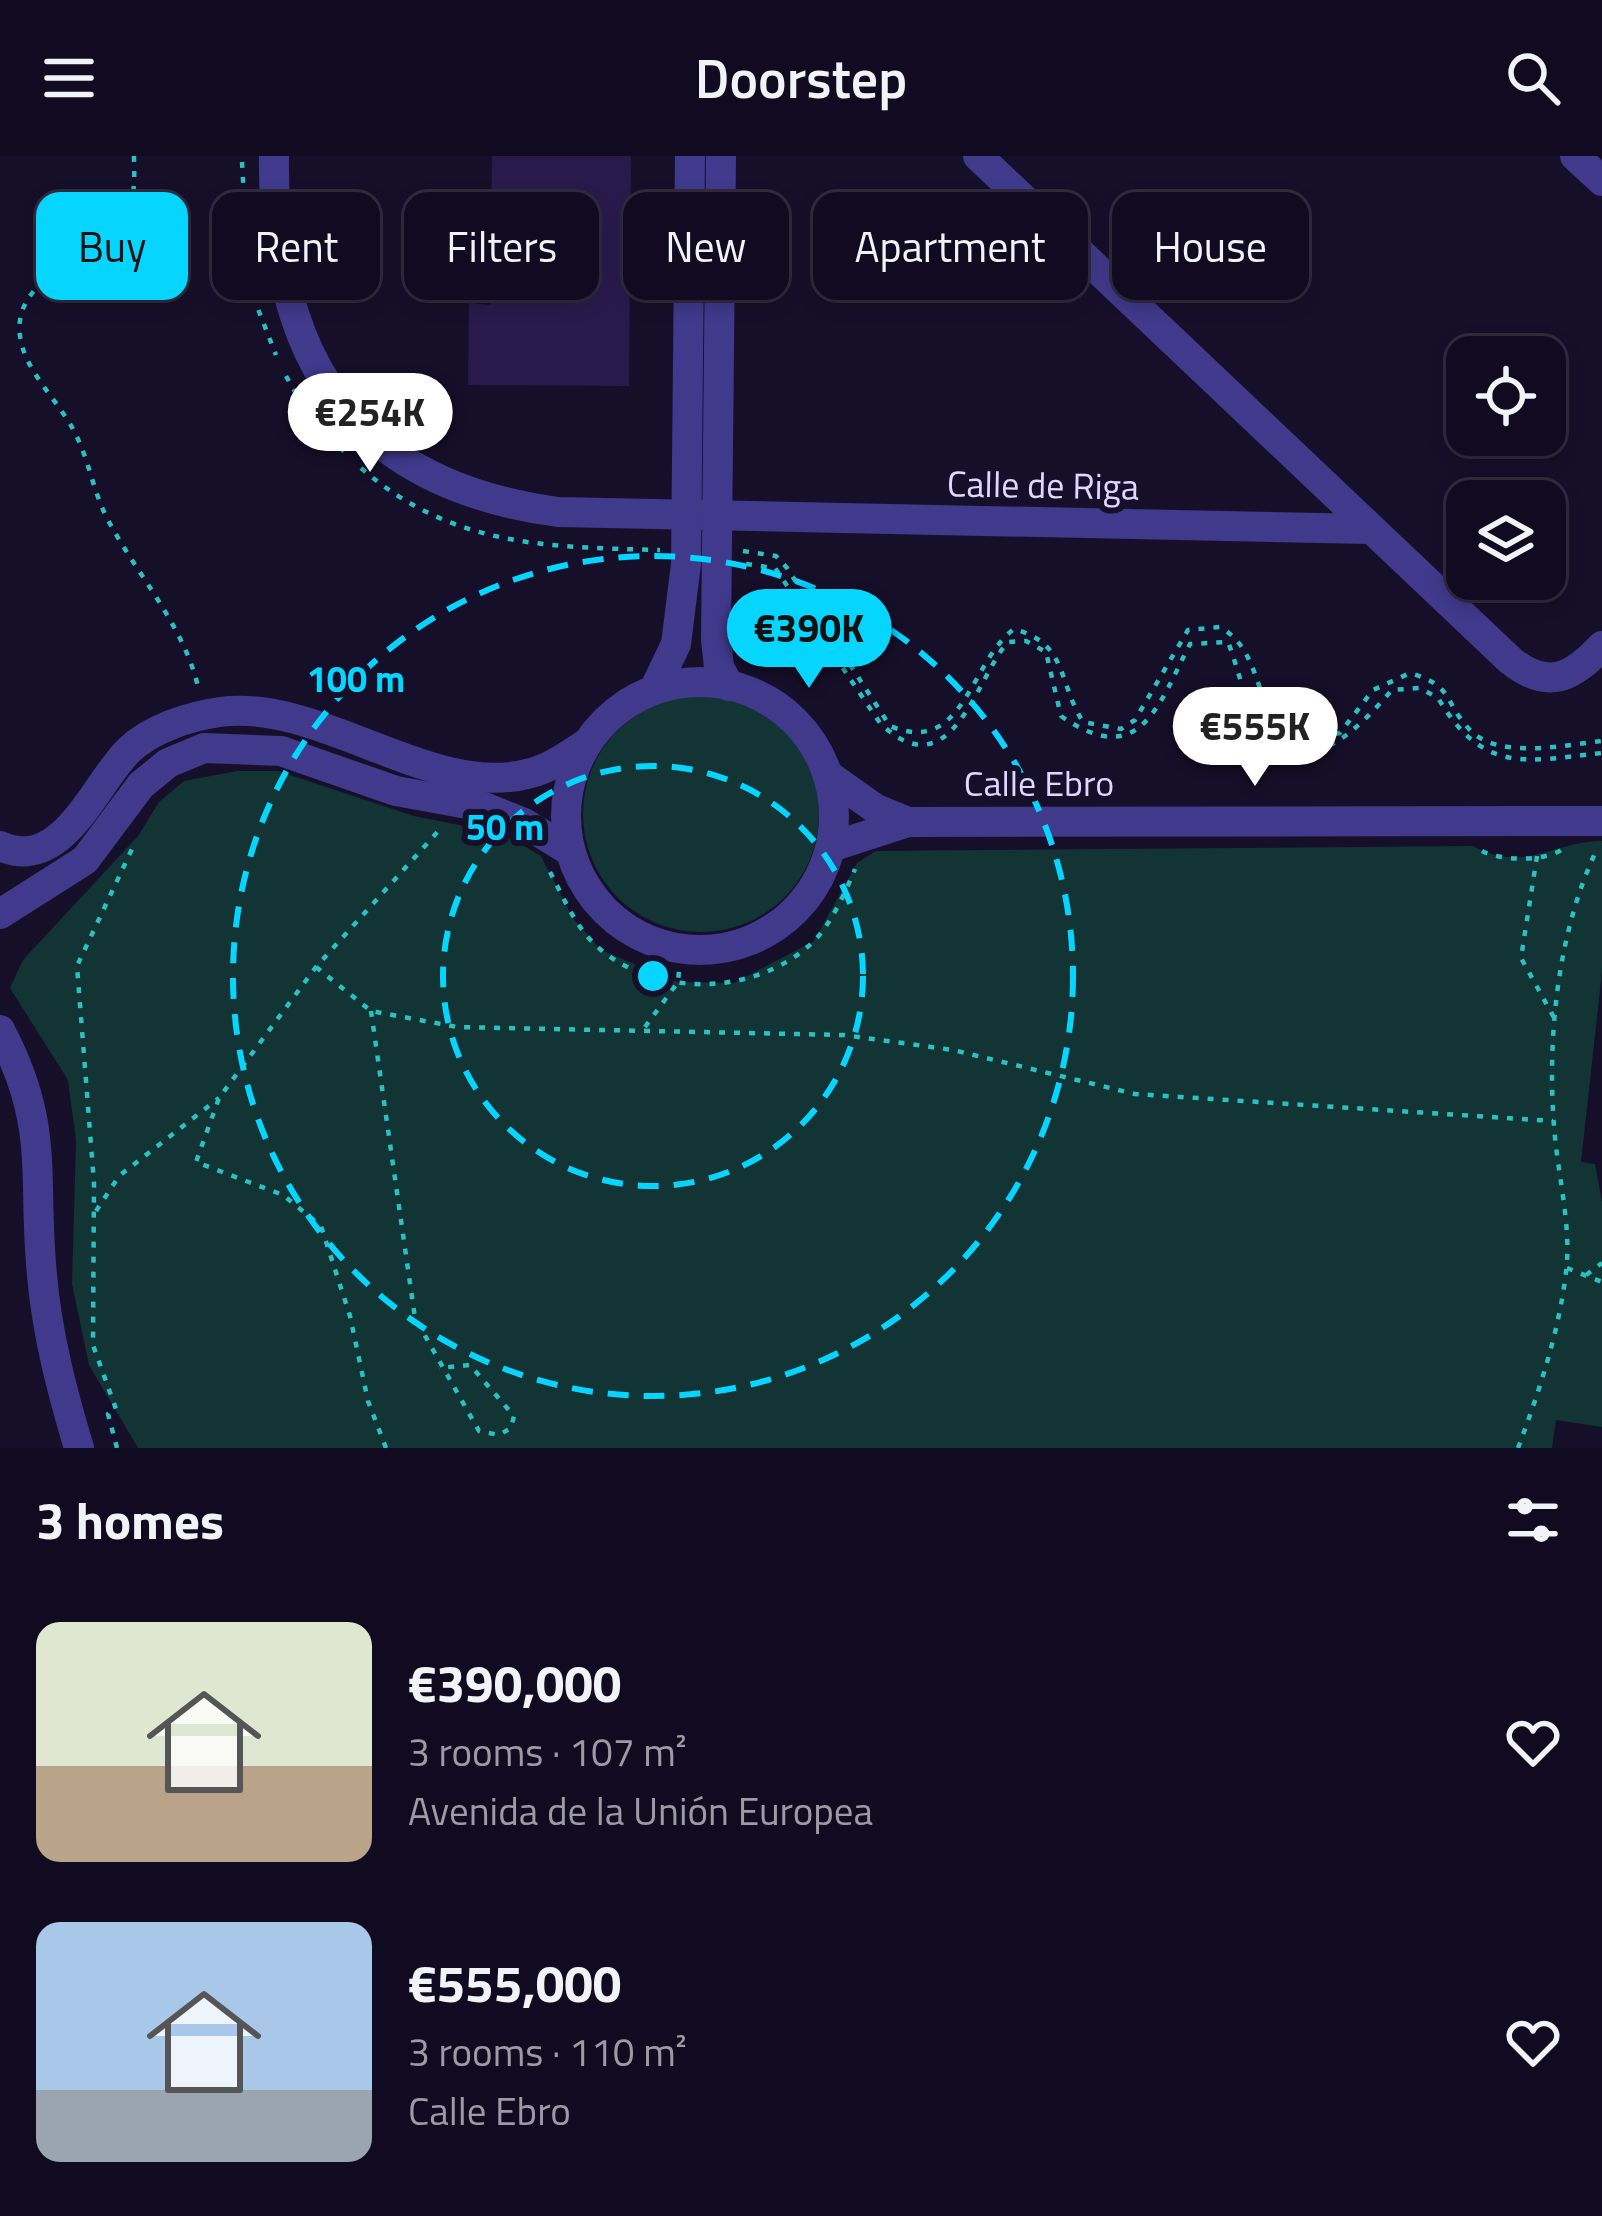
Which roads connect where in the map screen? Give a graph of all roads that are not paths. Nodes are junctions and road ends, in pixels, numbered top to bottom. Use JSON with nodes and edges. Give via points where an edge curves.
{"nodes":[{"id":1,"x":274,"y":156,"type":"edge"},
{"id":2,"x":689,"y":156,"type":"edge"},
{"id":3,"x":721,"y":156,"type":"edge"},
{"id":4,"x":978,"y":156,"type":"edge"},
{"id":5,"x":1575,"y":156,"type":"edge"},
{"id":6,"x":1602,"y":181,"type":"edge"},
{"id":7,"x":701,"y":518,"type":"junction"},
{"id":8,"x":1369,"y":529,"type":"junction"},
{"id":9,"x":706,"y":559,"type":"junction"},
{"id":10,"x":1602,"y":646,"type":"edge"},
{"id":11,"x":729,"y":686,"type":"junction"},
{"id":12,"x":654,"y":690,"type":"junction"},
{"id":13,"x":587,"y":743,"type":"junction"},
{"id":14,"x":828,"y":775,"type":"junction"},
{"id":15,"x":908,"y":822,"type":"junction"},
{"id":16,"x":1593,"y":831,"type":"edge"},
{"id":17,"x":0,"y":846,"type":"edge"},
{"id":18,"x":844,"y":855,"type":"junction"},
{"id":19,"x":559,"y":860,"type":"junction"},
{"id":20,"x":0,"y":914,"type":"edge"},
{"id":21,"x":0,"y":1030,"type":"edge"},
{"id":22,"x":79,"y":1448,"type":"edge"}],
"edges":[{"from":1,"to":7,"type":"street","name":"Calle de Riga","via":[[278,265],[296,332],[347,412],[406,462],[504,505]]},
{"from":2,"to":7,"type":"street"},
{"from":3,"to":7,"type":"street"},
{"from":4,"to":8,"type":"street"},
{"from":5,"to":6,"type":"street"},
{"from":7,"to":8,"type":"street","name":"Calle de Riga"},
{"from":7,"to":9,"type":"street"},
{"from":8,"to":10,"type":"street","via":[[1532,677],[1573,675]]},
{"from":9,"to":11,"type":"street"},
{"from":9,"to":12,"type":"street"},
{"from":11,"to":12,"type":"street"},
{"from":11,"to":14,"type":"street","via":[[778,706],[808,737]]},
{"from":12,"to":13,"type":"street","via":[[617,711]]},
{"from":13,"to":17,"type":"street","via":[[530,774],[482,777],[271,712],[205,716],[130,749],[61,837],[38,849]]},
{"from":13,"to":19,"type":"street","via":[[572,777]]},
{"from":14,"to":15,"type":"street","name":"Calle Ebro"},
{"from":14,"to":18,"type":"street"},
{"from":15,"to":16,"type":"street","name":"Calle Ebro"},
{"from":15,"to":18,"type":"street","name":"Calle Ebro"},
{"from":18,"to":19,"type":"street","via":[[784,921],[745,943],[702,951],[658,944],[618,924]]},
{"from":19,"to":20,"type":"street","via":[[524,823],[484,807],[396,791],[281,751],[204,748],[141,785],[85,860]]},
{"from":21,"to":22,"type":"street","via":[[35,1116],[42,1280]]}]}
